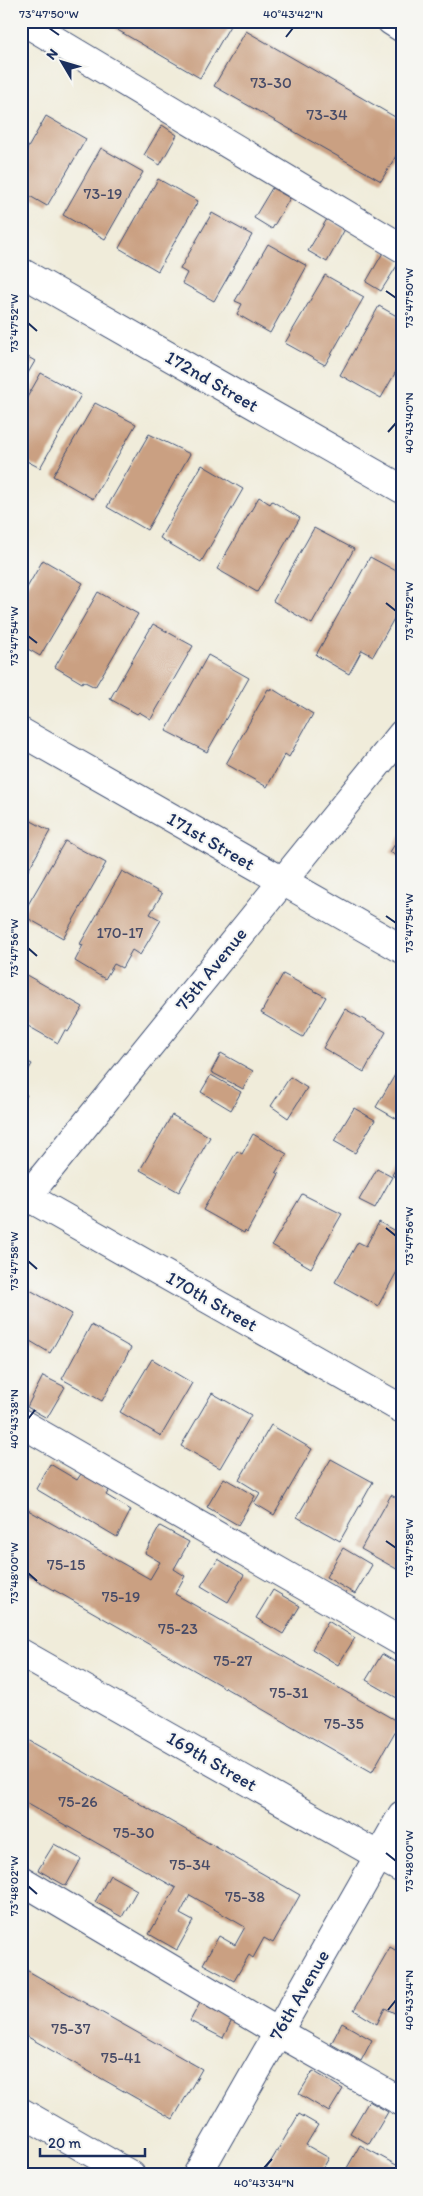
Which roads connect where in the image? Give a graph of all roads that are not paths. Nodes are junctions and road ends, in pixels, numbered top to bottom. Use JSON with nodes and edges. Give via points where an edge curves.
{"nodes":[{"id":1,"x":22,"y":21,"type":"edge"},
{"id":2,"x":391,"y":21,"type":"edge"},
{"id":3,"x":402,"y":28,"type":"edge"},
{"id":4,"x":402,"y":248,"type":"edge"},
{"id":5,"x":21,"y":272,"type":"edge"},
{"id":6,"x":402,"y":489,"type":"edge"},
{"id":7,"x":21,"y":732,"type":"edge"},
{"id":8,"x":402,"y":734,"type":"edge"},
{"id":9,"x":282,"y":881,"type":"junction"},
{"id":10,"x":402,"y":949,"type":"edge"},
{"id":11,"x":23,"y":1198,"type":"edge"},
{"id":12,"x":402,"y":1409,"type":"edge"},
{"id":13,"x":21,"y":1423,"type":"edge"},
{"id":14,"x":402,"y":1642,"type":"edge"},
{"id":15,"x":21,"y":1653,"type":"edge"},
{"id":16,"x":402,"y":1815,"type":"edge"},
{"id":17,"x":378,"y":1856,"type":"junction"},
{"id":18,"x":402,"y":1869,"type":"edge"},
{"id":19,"x":21,"y":1880,"type":"edge"},
{"id":20,"x":278,"y":2032,"type":"junction"},
{"id":21,"x":402,"y":2102,"type":"edge"},
{"id":22,"x":21,"y":2112,"type":"edge"},
{"id":23,"x":131,"y":2175,"type":"edge"},
{"id":24,"x":197,"y":2175,"type":"edge"}],
"edges":[{"from":1,"to":4,"type":"street"},
{"from":2,"to":3,"type":"street"},
{"from":5,"to":6,"type":"street","name":"172nd Street"},
{"from":7,"to":9,"type":"street","name":"171st Street"},
{"from":8,"to":9,"type":"street","name":"75th Avenue"},
{"from":9,"to":10,"type":"street","name":"171st Street"},
{"from":9,"to":11,"type":"street","name":"75th Avenue"},
{"from":11,"to":12,"type":"street","name":"170th Street"},
{"from":13,"to":14,"type":"street"},
{"from":15,"to":17,"type":"street","name":"169th Street"},
{"from":16,"to":17,"type":"street","name":"76th Avenue"},
{"from":17,"to":18,"type":"street","name":"169th Street"},
{"from":17,"to":20,"type":"street","name":"76th Avenue"},
{"from":19,"to":20,"type":"street"},
{"from":20,"to":21,"type":"street"},
{"from":20,"to":24,"type":"street","name":"76th Avenue"},
{"from":22,"to":23,"type":"street"}]}
